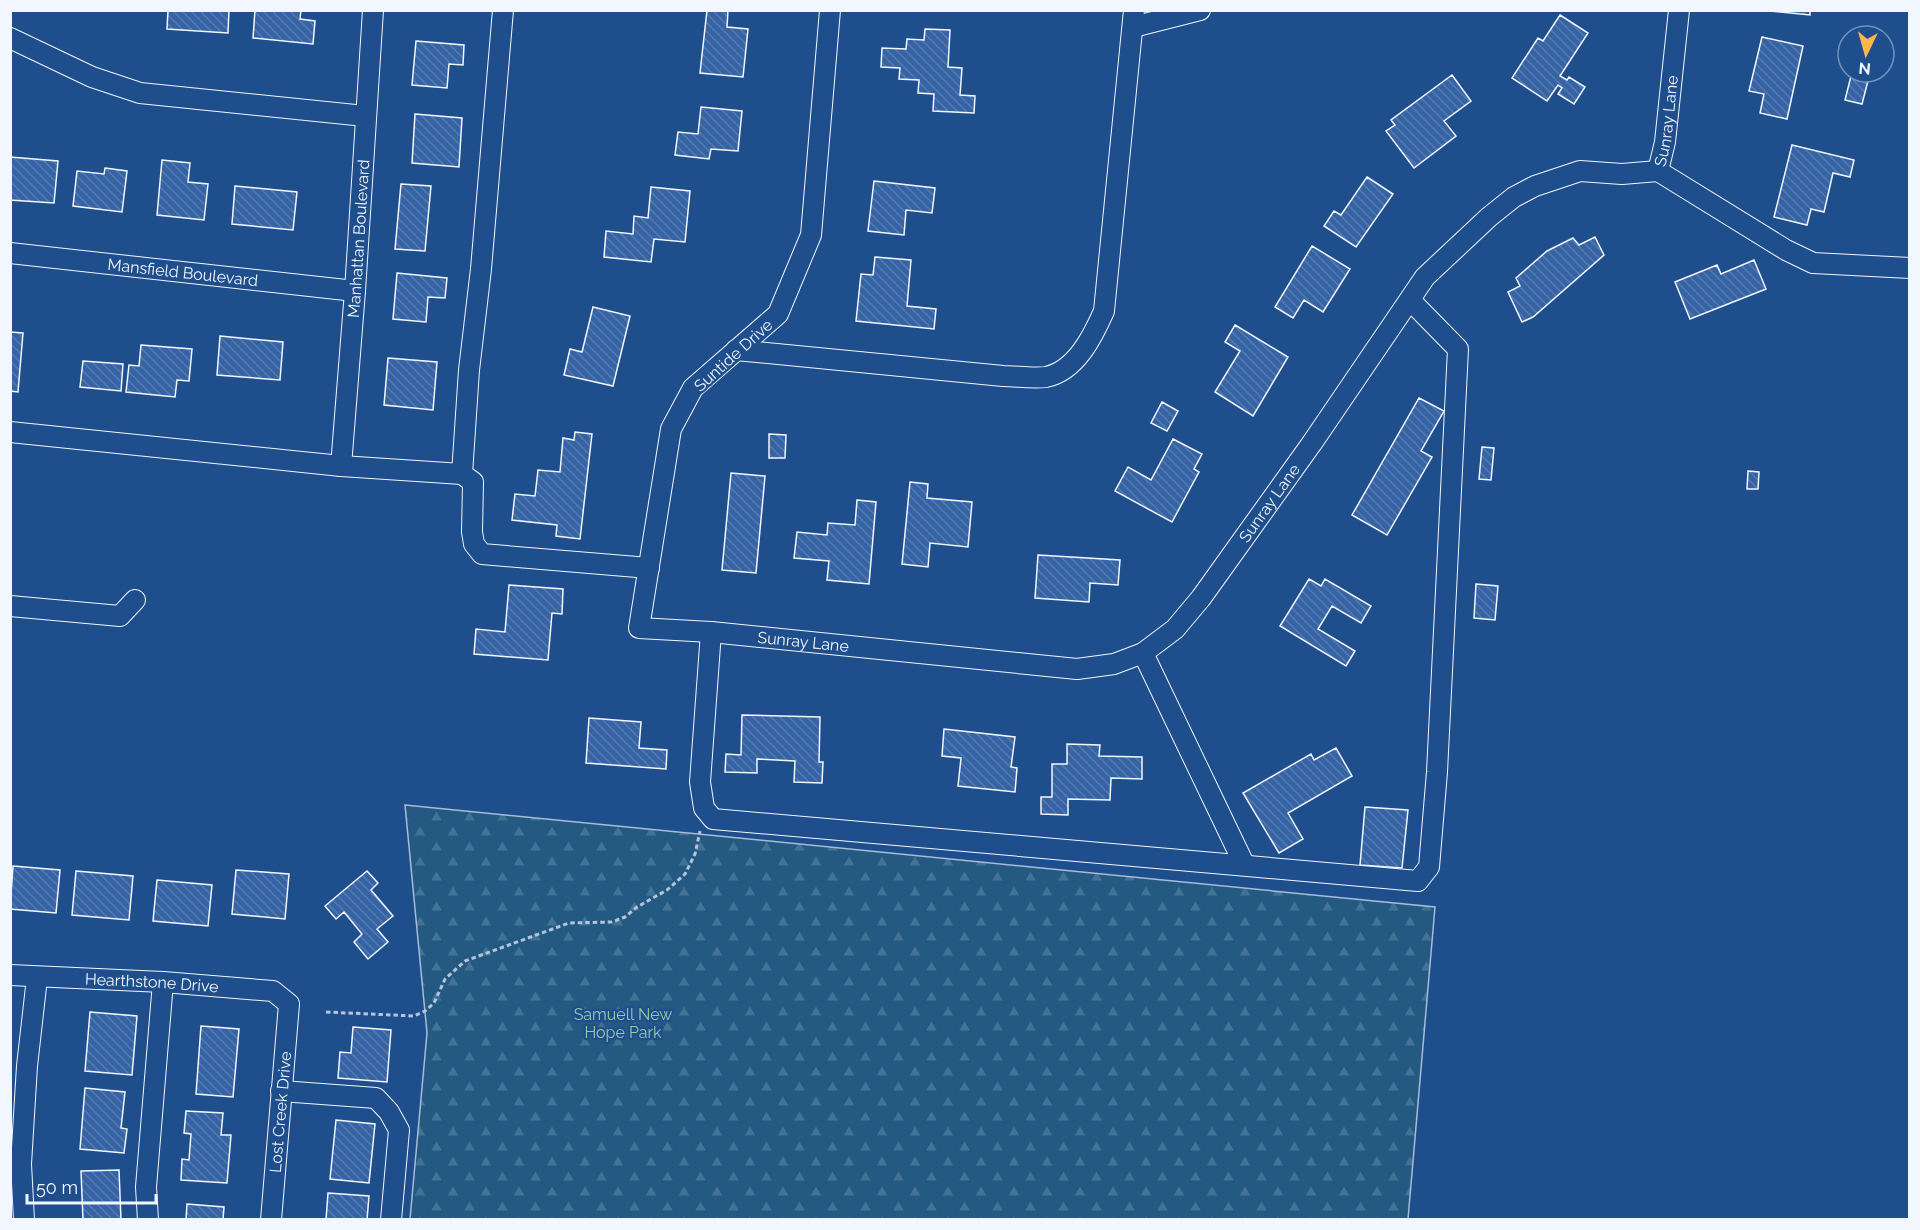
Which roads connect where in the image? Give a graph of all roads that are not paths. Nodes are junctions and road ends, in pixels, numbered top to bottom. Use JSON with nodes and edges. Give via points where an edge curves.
{"nodes":[{"id":1,"x":373,"y":10,"type":"edge"},
{"id":2,"x":503,"y":10,"type":"edge"},
{"id":3,"x":830,"y":10,"type":"edge"},
{"id":4,"x":1200,"y":10,"type":"edge"},
{"id":5,"x":1679,"y":10,"type":"edge"},
{"id":6,"x":1133,"y":19,"type":"edge"},
{"id":7,"x":10,"y":38,"type":"edge"},
{"id":8,"x":365,"y":116,"type":"junction"},
{"id":9,"x":1658,"y":171,"type":"junction"},
{"id":10,"x":10,"y":253,"type":"edge"},
{"id":11,"x":1910,"y":268,"type":"edge"},
{"id":12,"x":355,"y":291,"type":"junction"},
{"id":13,"x":1410,"y":300,"type":"junction"},
{"id":14,"x":736,"y":350,"type":"junction"},
{"id":15,"x":10,"y":432,"type":"edge"},
{"id":16,"x":341,"y":466,"type":"junction"},
{"id":17,"x":462,"y":474,"type":"junction"},
{"id":18,"x":649,"y":567,"type":"junction"},
{"id":19,"x":135,"y":600,"type":"dead end"},
{"id":20,"x":10,"y":606,"type":"edge"},
{"id":21,"x":639,"y":628,"type":"joint"},
{"id":22,"x":711,"y":632,"type":"junction"},
{"id":23,"x":1143,"y":653,"type":"junction"},
{"id":24,"x":1244,"y":864,"type":"junction"},
{"id":25,"x":10,"y":975,"type":"edge"},
{"id":26,"x":37,"y":978,"type":"junction"},
{"id":27,"x":163,"y":982,"type":"junction"},
{"id":28,"x":289,"y":1005,"type":"joint"},
{"id":29,"x":281,"y":1091,"type":"junction"},
{"id":30,"x":24,"y":1220,"type":"edge"},
{"id":31,"x":148,"y":1220,"type":"edge"},
{"id":32,"x":271,"y":1220,"type":"edge"},
{"id":33,"x":391,"y":1220,"type":"edge"}],
"edges":[{"from":1,"to":8,"type":"street","name":"Manhattan Boulevard"},
{"from":2,"to":17,"type":"street"},
{"from":3,"to":14,"type":"street","name":"Suntide Drive","via":[[811,235],[777,314]]},
{"from":4,"to":6,"type":"street"},
{"from":5,"to":9,"type":"street","name":"Sunray Lane","via":[[1665,142]]},
{"from":6,"to":14,"type":"street","via":[[1104,311],[1094,333],[1063,371],[1045,377],[1003,375]]},
{"from":7,"to":8,"type":"street","via":[[92,77],[140,93]]},
{"from":8,"to":12,"type":"street","name":"Manhattan Boulevard"},
{"from":9,"to":11,"type":"street","via":[[1813,263]]},
{"from":9,"to":13,"type":"street","name":"Sunray Lane","via":[[1580,171],[1535,186],[1489,217],[1425,277]]},
{"from":10,"to":12,"type":"street","name":"Mansfield Boulevard"},
{"from":12,"to":16,"type":"street","name":"Manhattan Boulevard"},
{"from":13,"to":23,"type":"street","name":"Sunray Lane","via":[[1201,598],[1175,629]]},
{"from":13,"to":24,"type":"street","via":[[1458,349],[1429,867],[1418,881]]},
{"from":14,"to":18,"type":"street","name":"Suntide Drive","via":[[693,388],[671,429]]},
{"from":15,"to":16,"type":"street"},
{"from":16,"to":17,"type":"street"},
{"from":17,"to":18,"type":"street","via":[[473,482],[472,532],[474,544],[482,554]]},
{"from":18,"to":21,"type":"street","name":"Suntide Drive"},
{"from":19,"to":20,"type":"street","via":[[120,616]]},
{"from":21,"to":22,"type":"street","name":"Sunray Lane"},
{"from":22,"to":23,"type":"street","name":"Sunray Lane","via":[[1077,669],[1114,664]]},
{"from":22,"to":24,"type":"street","via":[[700,782],[704,808],[713,819]]},
{"from":23,"to":24,"type":"street"},
{"from":25,"to":26,"type":"street","name":"Hearthstone Drive"},
{"from":26,"to":27,"type":"street","name":"Hearthstone Drive"},
{"from":26,"to":30,"type":"street","via":[[21,1164]]},
{"from":27,"to":28,"type":"street","name":"Hearthstone Drive","via":[[273,991]]},
{"from":27,"to":31,"type":"street","via":[[146,1187]]},
{"from":28,"to":29,"type":"street","name":"Lost Creek Drive"},
{"from":29,"to":32,"type":"street","name":"Lost Creek Drive"},
{"from":29,"to":33,"type":"street","via":[[376,1098],[389,1112],[399,1130]]}]}
